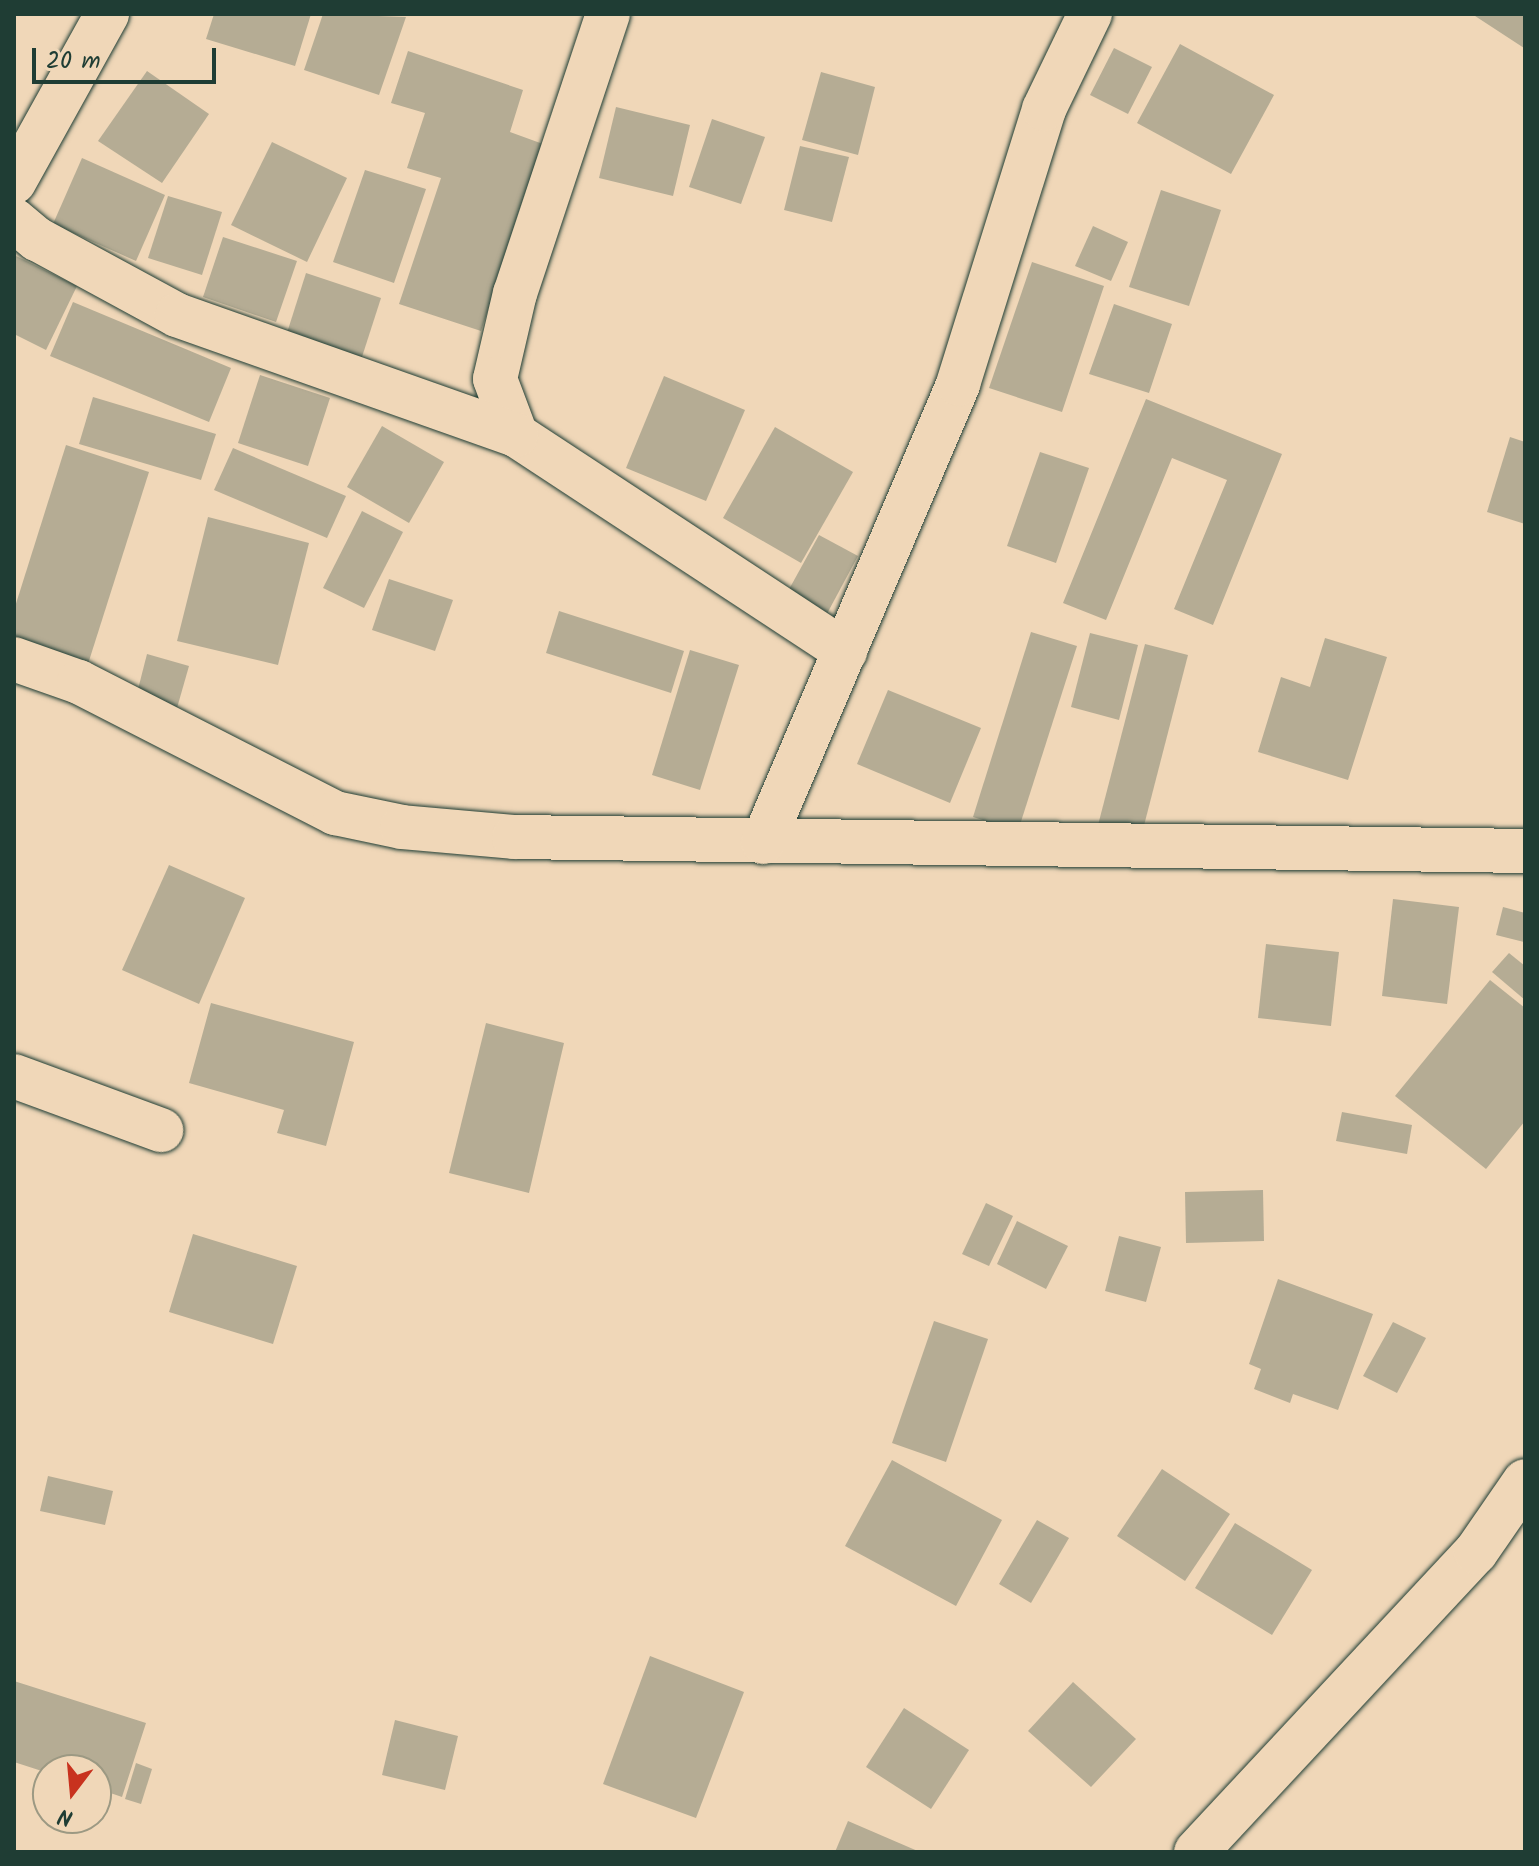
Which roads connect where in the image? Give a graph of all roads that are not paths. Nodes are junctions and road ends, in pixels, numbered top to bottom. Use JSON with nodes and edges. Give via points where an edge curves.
{"nodes":[{"id":1,"x":107,"y":14,"type":"edge"},
{"id":2,"x":608,"y":14,"type":"edge"},
{"id":3,"x":1090,"y":14,"type":"edge"},
{"id":4,"x":14,"y":182,"type":"edge"},
{"id":5,"x":14,"y":220,"type":"edge"},
{"id":6,"x":516,"y":435,"type":"junction"},
{"id":7,"x":845,"y":651,"type":"junction"},
{"id":8,"x":14,"y":659,"type":"edge"},
{"id":9,"x":763,"y":842,"type":"junction"},
{"id":10,"x":1525,"y":851,"type":"edge"},
{"id":11,"x":14,"y":1076,"type":"edge"},
{"id":12,"x":161,"y":1130,"type":"dead end"},
{"id":13,"x":1525,"y":1481,"type":"edge"},
{"id":14,"x":1196,"y":1852,"type":"edge"}],
"edges":[{"from":1,"to":4,"type":"street"},
{"from":2,"to":6,"type":"street","via":[[515,293],[495,379]]},
{"from":3,"to":7,"type":"street","via":[[1044,109],[958,384]]},
{"from":5,"to":6,"type":"street","via":[[37,239],[177,315]]},
{"from":6,"to":7,"type":"street"},
{"from":7,"to":9,"type":"street"},
{"from":8,"to":9,"type":"street","via":[[79,682],[335,813],[402,827],[514,837]]},
{"from":9,"to":10,"type":"street"},
{"from":11,"to":12,"type":"street"},
{"from":13,"to":14,"type":"street","via":[[1476,1552]]}]}
